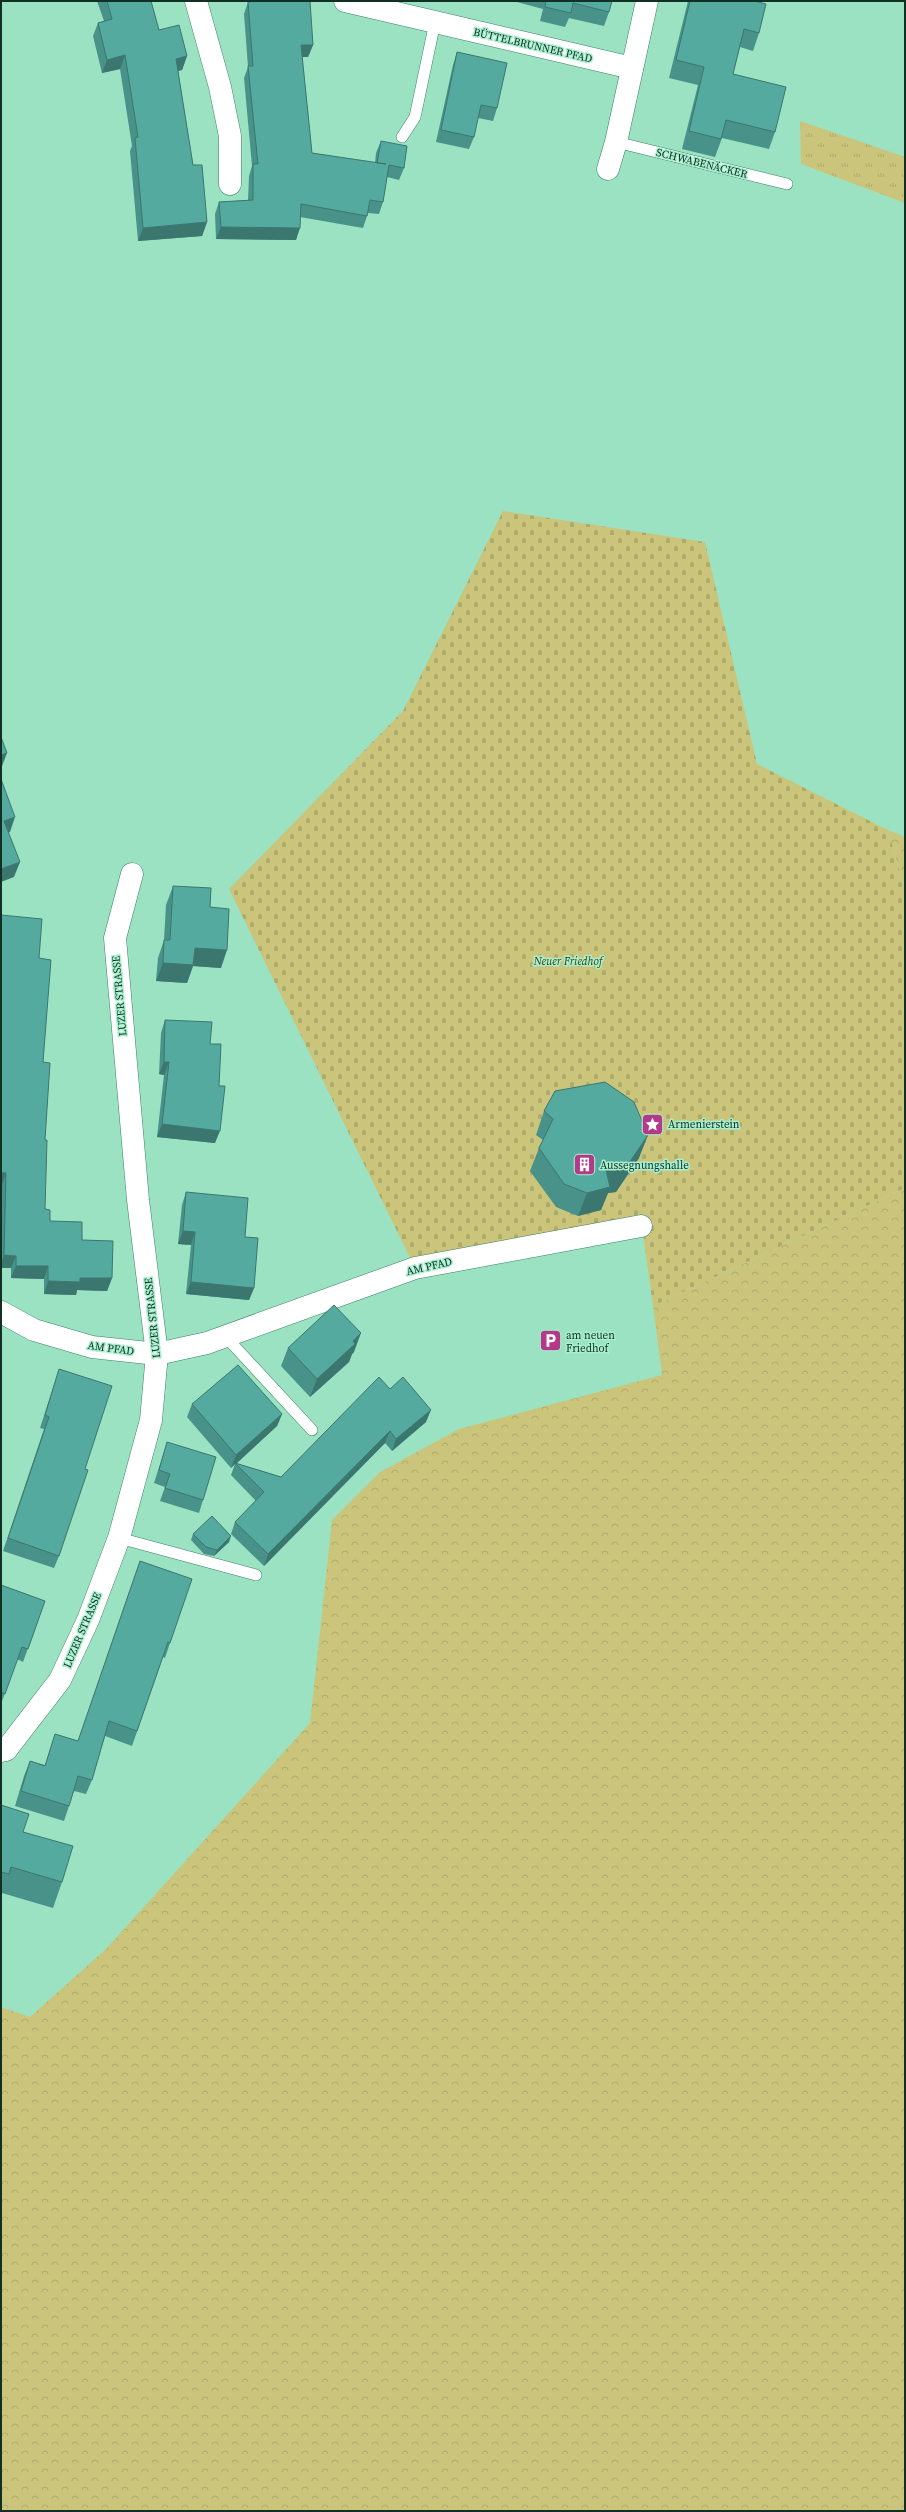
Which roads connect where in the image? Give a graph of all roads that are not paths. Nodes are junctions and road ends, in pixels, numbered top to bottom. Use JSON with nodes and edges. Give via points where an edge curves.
{"nodes":[{"id":1,"x":196,"y":1,"type":"edge"},
{"id":2,"x":345,"y":1,"type":"edge"},
{"id":3,"x":647,"y":1,"type":"edge"},
{"id":4,"x":435,"y":22,"type":"junction"},
{"id":5,"x":632,"y":68,"type":"junction"},
{"id":6,"x":402,"y":136,"type":"dead end"},
{"id":7,"x":616,"y":142,"type":"junction"},
{"id":8,"x":608,"y":169,"type":"dead end"},
{"id":9,"x":230,"y":184,"type":"dead end"},
{"id":10,"x":787,"y":184,"type":"dead end"},
{"id":11,"x":132,"y":874,"type":"dead end"},
{"id":12,"x":642,"y":1226,"type":"dead end"},
{"id":13,"x":1,"y":1312,"type":"edge"},
{"id":14,"x":225,"y":1336,"type":"junction"},
{"id":15,"x":157,"y":1354,"type":"junction"},
{"id":16,"x":312,"y":1430,"type":"dead end"},
{"id":17,"x":118,"y":1538,"type":"junction"},
{"id":18,"x":256,"y":1574,"type":"dead end"},
{"id":19,"x":1,"y":1751,"type":"edge"}],
"edges":[{"from":1,"to":9,"type":"street","via":[[220,87],[230,136]]},
{"from":2,"to":4,"type":"street","name":"BÜTTELBRUNNER PFAD"},
{"from":3,"to":5,"type":"street"},
{"from":4,"to":5,"type":"street","name":"BÜTTELBRUNNER PFAD"},
{"from":4,"to":6,"type":"lane","via":[[415,117]]},
{"from":5,"to":7,"type":"street"},
{"from":7,"to":8,"type":"street"},
{"from":7,"to":10,"type":"lane","name":"SCHWABENÄCKER"},
{"from":11,"to":15,"type":"street","name":"LUZER STRASSE","via":[[115,938],[138,1200]]},
{"from":12,"to":14,"type":"street","name":"AM PFAD","via":[[415,1268]]},
{"from":13,"to":15,"type":"street","name":"AM PFAD","via":[[34,1330],[92,1347]]},
{"from":14,"to":15,"type":"street","name":"AM PFAD"},
{"from":14,"to":16,"type":"lane"},
{"from":15,"to":17,"type":"street","name":"LUZER STRASSE","via":[[151,1420]]},
{"from":17,"to":18,"type":"lane"},
{"from":17,"to":19,"type":"street","name":"LUZER STRASSE","via":[[88,1620],[60,1680],[6,1750]]}]}
